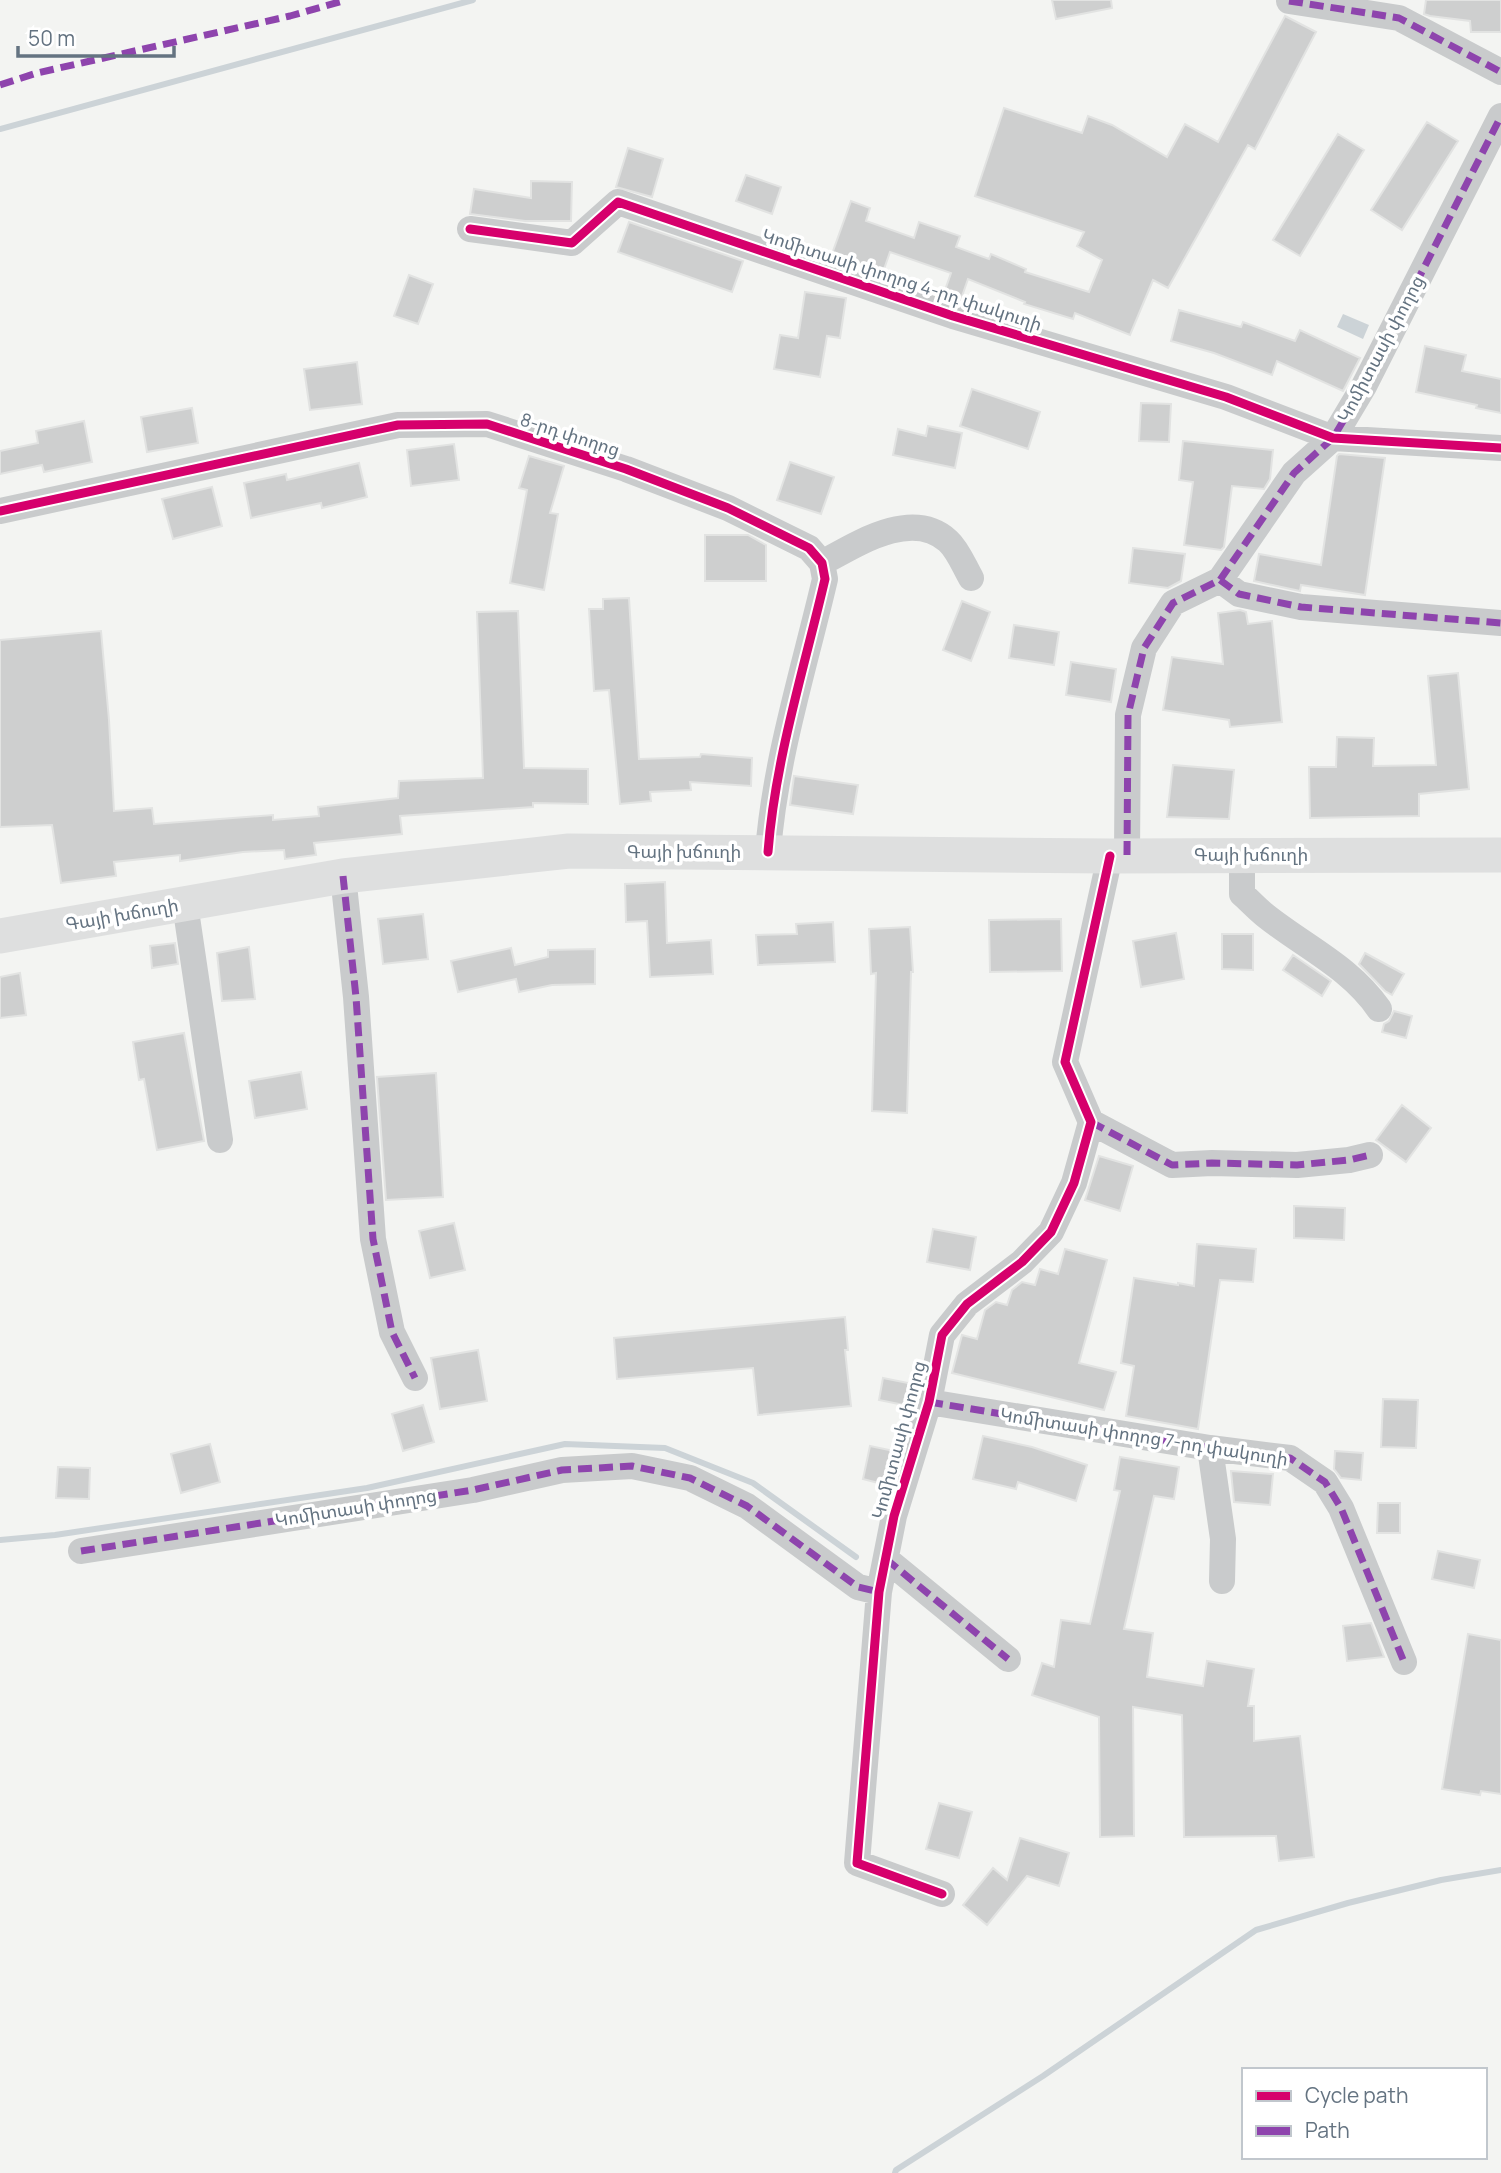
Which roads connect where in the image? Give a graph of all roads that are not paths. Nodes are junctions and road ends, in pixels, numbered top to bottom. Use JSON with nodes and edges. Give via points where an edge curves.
{"nodes":[{"id":1,"x":1289,"y":1,"type":"edge"},
{"id":2,"x":1501,"y":72,"type":"edge"},
{"id":3,"x":1501,"y":117,"type":"edge"},
{"id":4,"x":470,"y":229,"type":"dead end"},
{"id":5,"x":1333,"y":438,"type":"junction"},
{"id":6,"x":1501,"y":448,"type":"edge"},
{"id":7,"x":0,"y":511,"type":"edge"},
{"id":8,"x":822,"y":563,"type":"junction"},
{"id":9,"x":971,"y":578,"type":"dead end"},
{"id":10,"x":1220,"y":580,"type":"junction"},
{"id":11,"x":1501,"y":623,"type":"edge"},
{"id":12,"x":768,"y":852,"type":"junction"},
{"id":13,"x":1119,"y":855,"type":"junction"},
{"id":14,"x":1242,"y":855,"type":"junction"},
{"id":15,"x":1501,"y":855,"type":"edge"},
{"id":16,"x":343,"y":876,"type":"junction"},
{"id":17,"x":185,"y":904,"type":"junction"},
{"id":18,"x":0,"y":936,"type":"edge"},
{"id":19,"x":1378,"y":1009,"type":"dead end"},
{"id":20,"x":1091,"y":1122,"type":"junction"},
{"id":21,"x":220,"y":1140,"type":"dead end"},
{"id":22,"x":1370,"y":1156,"type":"dead end"},
{"id":23,"x":415,"y":1378,"type":"dead end"},
{"id":24,"x":929,"y":1402,"type":"junction"},
{"id":25,"x":1210,"y":1448,"type":"junction"},
{"id":26,"x":81,"y":1551,"type":"dead end"},
{"id":27,"x":886,"y":1559,"type":"junction"},
{"id":28,"x":1222,"y":1581,"type":"dead end"},
{"id":29,"x":879,"y":1592,"type":"junction"},
{"id":30,"x":1009,"y":1659,"type":"dead end"},
{"id":31,"x":1404,"y":1662,"type":"dead end"},
{"id":32,"x":942,"y":1894,"type":"dead end"}],
"edges":[{"from":1,"to":2,"type":"street","via":[[1399,18]]},
{"from":3,"to":5,"type":"street","name":"Կոմիտասի փողոց"},
{"from":4,"to":5,"type":"street","name":"Կոմիտասի փողոց 4-րդ փակուղի","via":[[572,243],[618,202],[953,316],[1226,397]]},
{"from":5,"to":6,"type":"street"},
{"from":5,"to":10,"type":"street","name":"Կոմիտասի փողոց","via":[[1294,473]]},
{"from":7,"to":8,"type":"street","name":"8-րդ փողոց","via":[[398,425],[487,424],[728,508],[808,548]]},
{"from":8,"to":9,"type":"street","via":[[906,527],[932,529],[950,543]]},
{"from":8,"to":12,"type":"street","via":[[825,579],[779,772]]},
{"from":10,"to":11,"type":"street","via":[[1239,594],[1301,607]]},
{"from":10,"to":13,"type":"street","name":"Կոմիտասի փողոց","via":[[1173,603],[1144,648],[1128,715]]},
{"from":12,"to":13,"type":"main road","name":"Գայի խճուղի"},
{"from":12,"to":16,"type":"main road","name":"Գայի խճուղի","via":[[569,851]]},
{"from":13,"to":14,"type":"main road","name":"Գայի խճուղի"},
{"from":13,"to":20,"type":"street","name":"Կոմիտասի փողոց","via":[[1065,1062]]},
{"from":14,"to":15,"type":"main road","name":"Գայի խճուղի"},
{"from":14,"to":19,"type":"street","via":[[1242,894],[1366,990]]},
{"from":16,"to":17,"type":"main road","name":"Գայի խճուղի"},
{"from":16,"to":23,"type":"street","via":[[373,1239],[392,1332]]},
{"from":17,"to":18,"type":"main road","name":"Գայի խճուղի"},
{"from":17,"to":21,"type":"street"},
{"from":20,"to":22,"type":"street","via":[[1172,1165],[1297,1165]]},
{"from":20,"to":24,"type":"street","name":"Կոմիտասի փողոց","via":[[1074,1183],[1051,1232],[1022,1262],[967,1304],[942,1335]]},
{"from":24,"to":25,"type":"street","name":"Կոմիտասի փողոց 7-րդ փակուղի"},
{"from":24,"to":27,"type":"street","name":"Կոմիտասի փողոց","via":[[894,1516]]},
{"from":25,"to":28,"type":"street","via":[[1223,1539]]},
{"from":25,"to":31,"type":"street","name":"Կոմիտասի փողոց 7-րդ փակուղի","via":[[1290,1458],[1325,1482]]},
{"from":26,"to":29,"type":"street","name":"Կոմիտասի փողոց","via":[[460,1492],[562,1470],[632,1466],[690,1478],[747,1506],[848,1581]]},
{"from":27,"to":29,"type":"street","name":"Կոմիտասի փողոց"},
{"from":27,"to":30,"type":"street"},
{"from":29,"to":32,"type":"street","via":[[857,1863]]}]}
